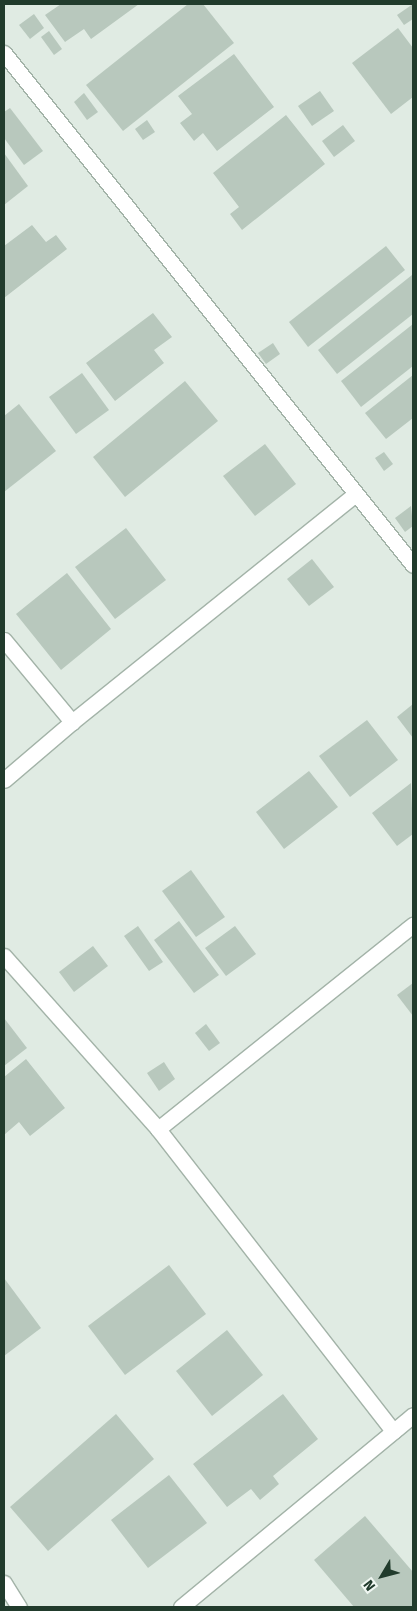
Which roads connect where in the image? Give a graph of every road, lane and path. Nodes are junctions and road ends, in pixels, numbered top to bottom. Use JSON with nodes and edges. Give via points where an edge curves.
{"nodes":[{"id":1,"x":4,"y":53,"type":"edge"},
{"id":2,"x":354,"y":495,"type":"junction"},
{"id":3,"x":413,"y":565,"type":"edge"},
{"id":4,"x":4,"y":640,"type":"edge"},
{"id":5,"x":72,"y":722,"type":"junction"},
{"id":6,"x":4,"y":780,"type":"edge"},
{"id":7,"x":413,"y":925,"type":"edge"},
{"id":8,"x":4,"y":956,"type":"edge"},
{"id":9,"x":158,"y":1129,"type":"junction"},
{"id":10,"x":413,"y":1415,"type":"edge"},
{"id":11,"x":394,"y":1431,"type":"junction"},
{"id":12,"x":4,"y":1583,"type":"edge"},
{"id":13,"x":19,"y":1607,"type":"edge"},
{"id":14,"x":181,"y":1607,"type":"edge"}],
"edges":[{"from":1,"to":2,"type":"street"},
{"from":2,"to":3,"type":"street"},
{"from":2,"to":5,"type":"street"},
{"from":4,"to":5,"type":"street"},
{"from":5,"to":6,"type":"street"},
{"from":7,"to":9,"type":"street"},
{"from":8,"to":9,"type":"street"},
{"from":9,"to":11,"type":"street"},
{"from":10,"to":11,"type":"street"},
{"from":11,"to":14,"type":"street"},
{"from":12,"to":13,"type":"street"}]}
